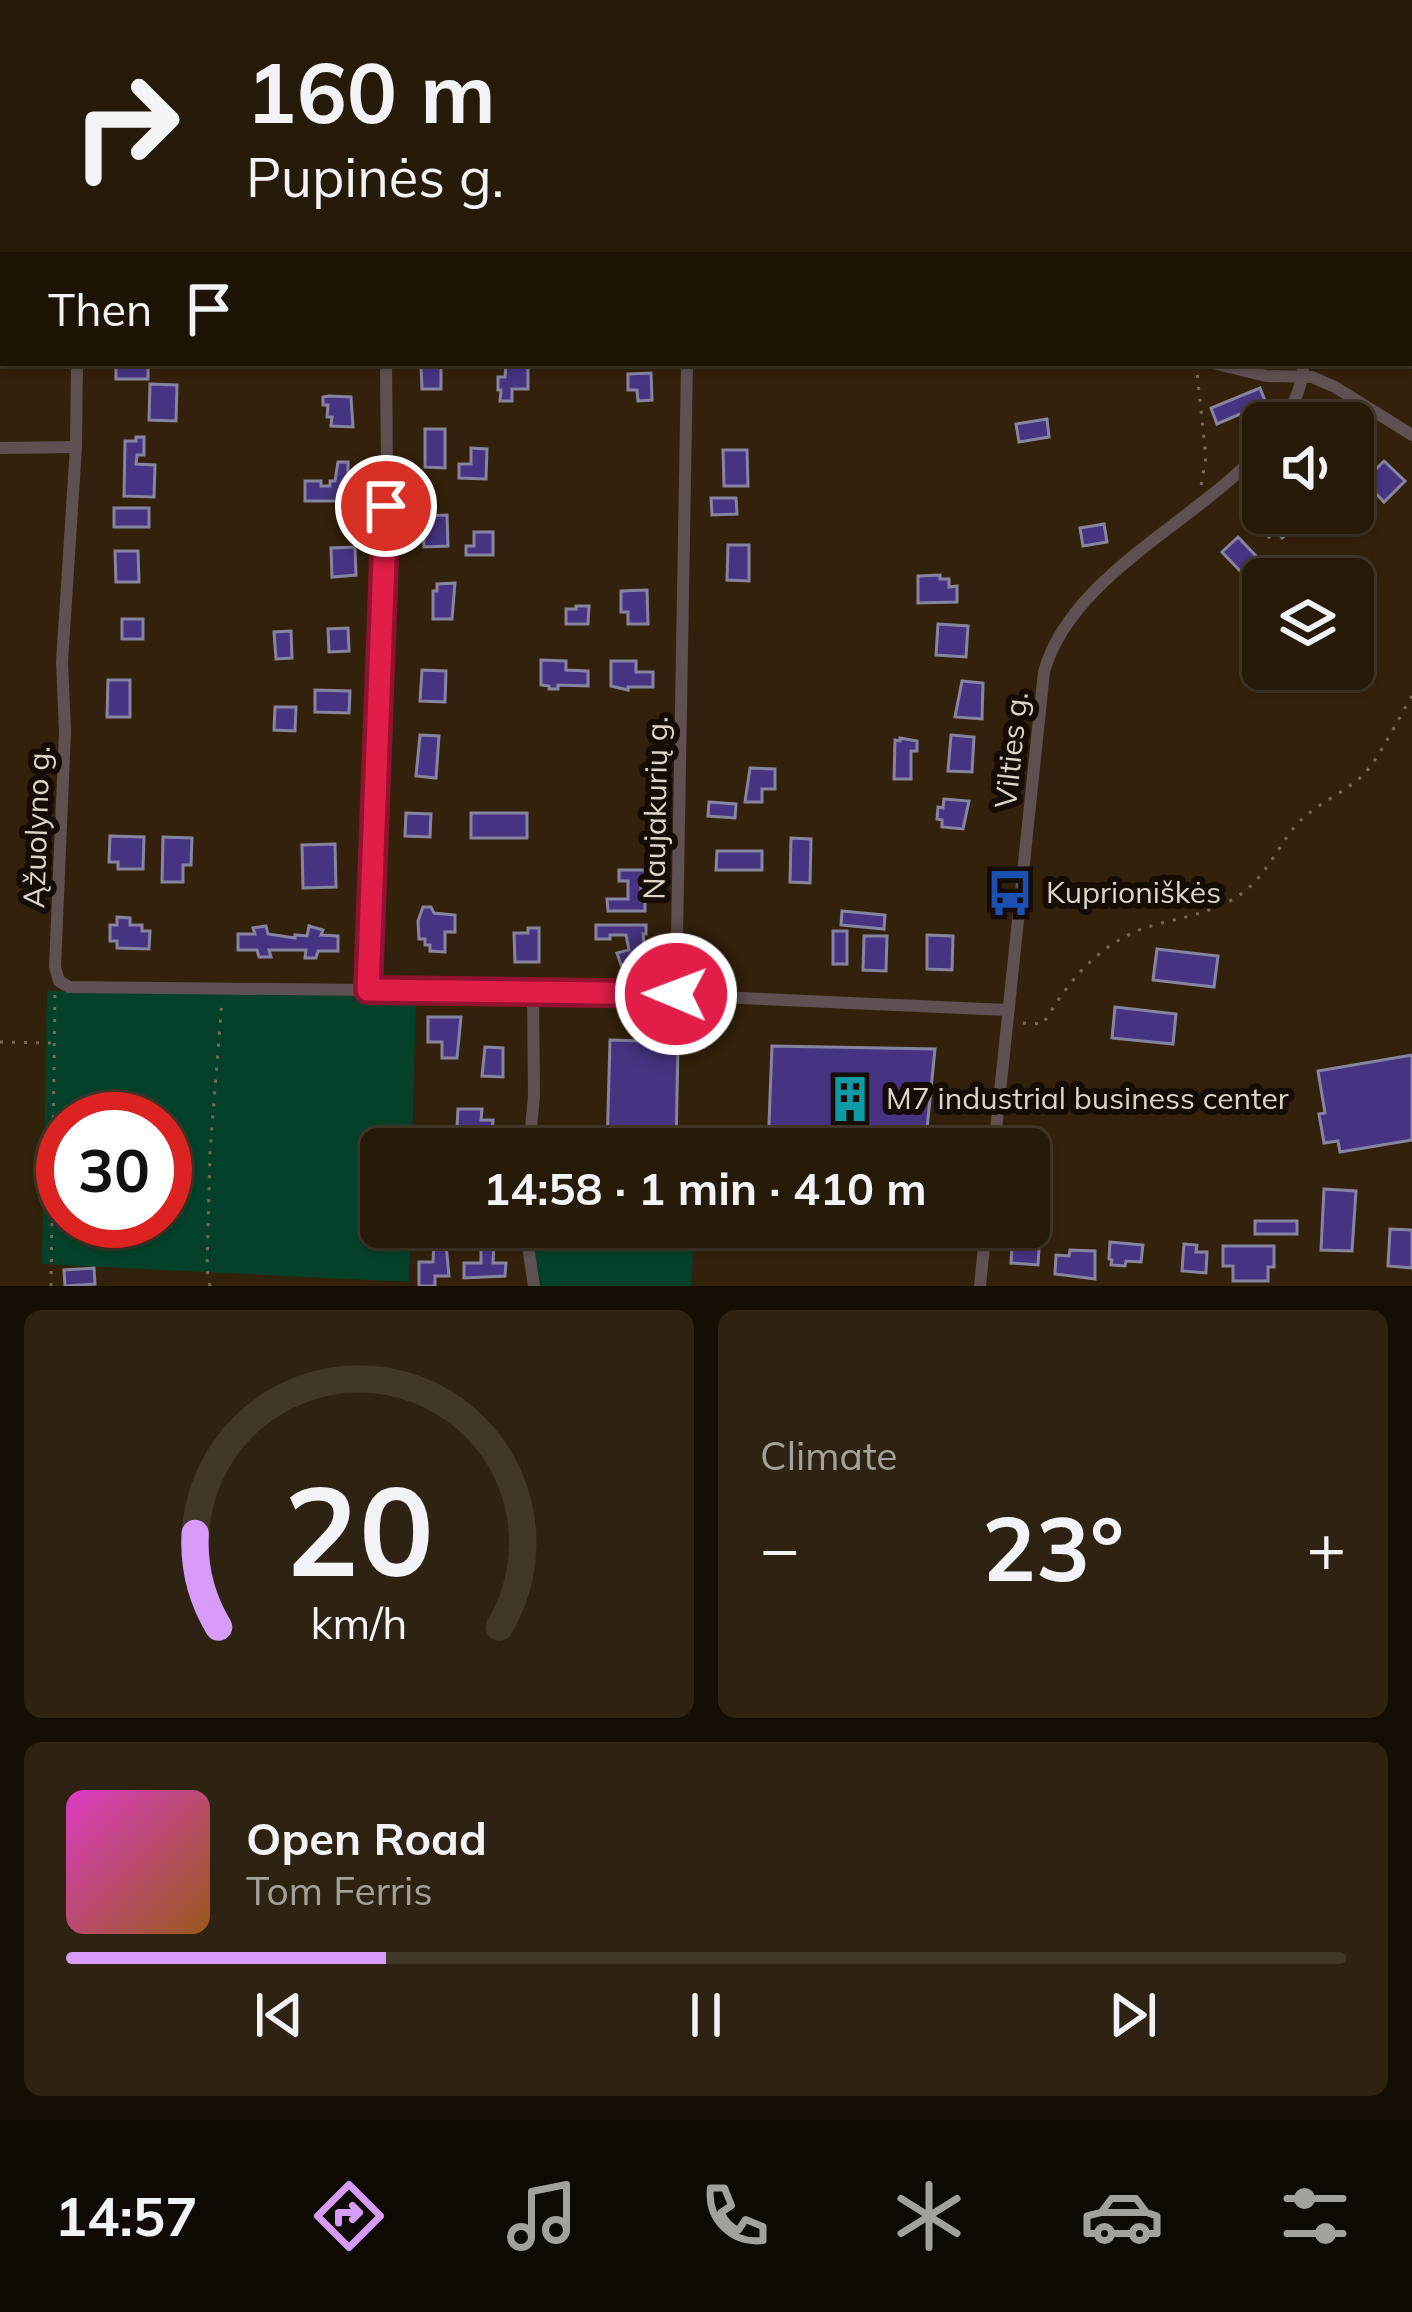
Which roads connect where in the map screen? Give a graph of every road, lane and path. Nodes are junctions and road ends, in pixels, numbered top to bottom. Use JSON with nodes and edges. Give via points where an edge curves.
{"nodes":[{"id":1,"x":77,"y":366,"type":"edge"},
{"id":2,"x":386,"y":366,"type":"edge"},
{"id":3,"x":687,"y":366,"type":"edge"},
{"id":4,"x":1196,"y":366,"type":"edge"},
{"id":5,"x":1225,"y":366,"type":"edge"},
{"id":6,"x":1303,"y":370,"type":"edge"},
{"id":7,"x":1293,"y":402,"type":"edge"},
{"id":8,"x":1412,"y":435,"type":"edge"},
{"id":9,"x":76,"y":446,"type":"junction"},
{"id":10,"x":0,"y":448,"type":"edge"},
{"id":11,"x":1242,"y":467,"type":"edge"},
{"id":12,"x":1198,"y":506,"type":"junction"},
{"id":13,"x":1412,"y":696,"type":"edge"},
{"id":14,"x":55,"y":967,"type":"junction"},
{"id":15,"x":224,"y":988,"type":"junction"},
{"id":16,"x":368,"y":990,"type":"junction"},
{"id":17,"x":533,"y":993,"type":"junction"},
{"id":18,"x":676,"y":994,"type":"junction"},
{"id":19,"x":1007,"y":1016,"type":"junction"},
{"id":20,"x":0,"y":1042,"type":"edge"},
{"id":21,"x":54,"y":1043,"type":"junction"},
{"id":22,"x":531,"y":1128,"type":"edge"},
{"id":23,"x":996,"y":1128,"type":"edge"},
{"id":24,"x":528,"y":1248,"type":"edge"},
{"id":25,"x":984,"y":1248,"type":"edge"},
{"id":26,"x":51,"y":1286,"type":"edge"},
{"id":27,"x":210,"y":1286,"type":"edge"},
{"id":28,"x":534,"y":1286,"type":"edge"},
{"id":29,"x":980,"y":1286,"type":"edge"}],
"edges":[{"from":1,"to":9,"type":"street","name":"Ąžuolyno g."},
{"from":2,"to":16,"type":"street"},
{"from":3,"to":18,"type":"street","name":"Naujakurių g."},
{"from":4,"to":12,"type":"path","via":[[1206,458]]},
{"from":5,"to":6,"type":"street","via":[[1266,376]]},
{"from":6,"to":7,"type":"street"},
{"from":6,"to":8,"type":"street"},
{"from":9,"to":10,"type":"street"},
{"from":9,"to":14,"type":"street","name":"Ąžuolyno g."},
{"from":11,"to":12,"type":"street","name":"Vilties g."},
{"from":12,"to":19,"type":"street","name":"Vilties g.","via":[[1103,583],[1054,643],[1044,672]]},
{"from":13,"to":19,"type":"path","via":[[1364,774],[1297,825],[1244,891],[1212,910],[1117,939],[1071,981],[1043,1024]]},
{"from":14,"to":15,"type":"street","via":[[69,987]]},
{"from":14,"to":21,"type":"path"},
{"from":15,"to":16,"type":"street"},
{"from":15,"to":27,"type":"path","via":[[210,1151]]},
{"from":16,"to":17,"type":"street"},
{"from":17,"to":18,"type":"street"},
{"from":17,"to":22,"type":"street"},
{"from":18,"to":19,"type":"street"},
{"from":19,"to":23,"type":"street","name":"Vilties g."},
{"from":20,"to":21,"type":"path"},
{"from":21,"to":26,"type":"path"},
{"from":24,"to":28,"type":"street"},
{"from":25,"to":29,"type":"street"}]}
